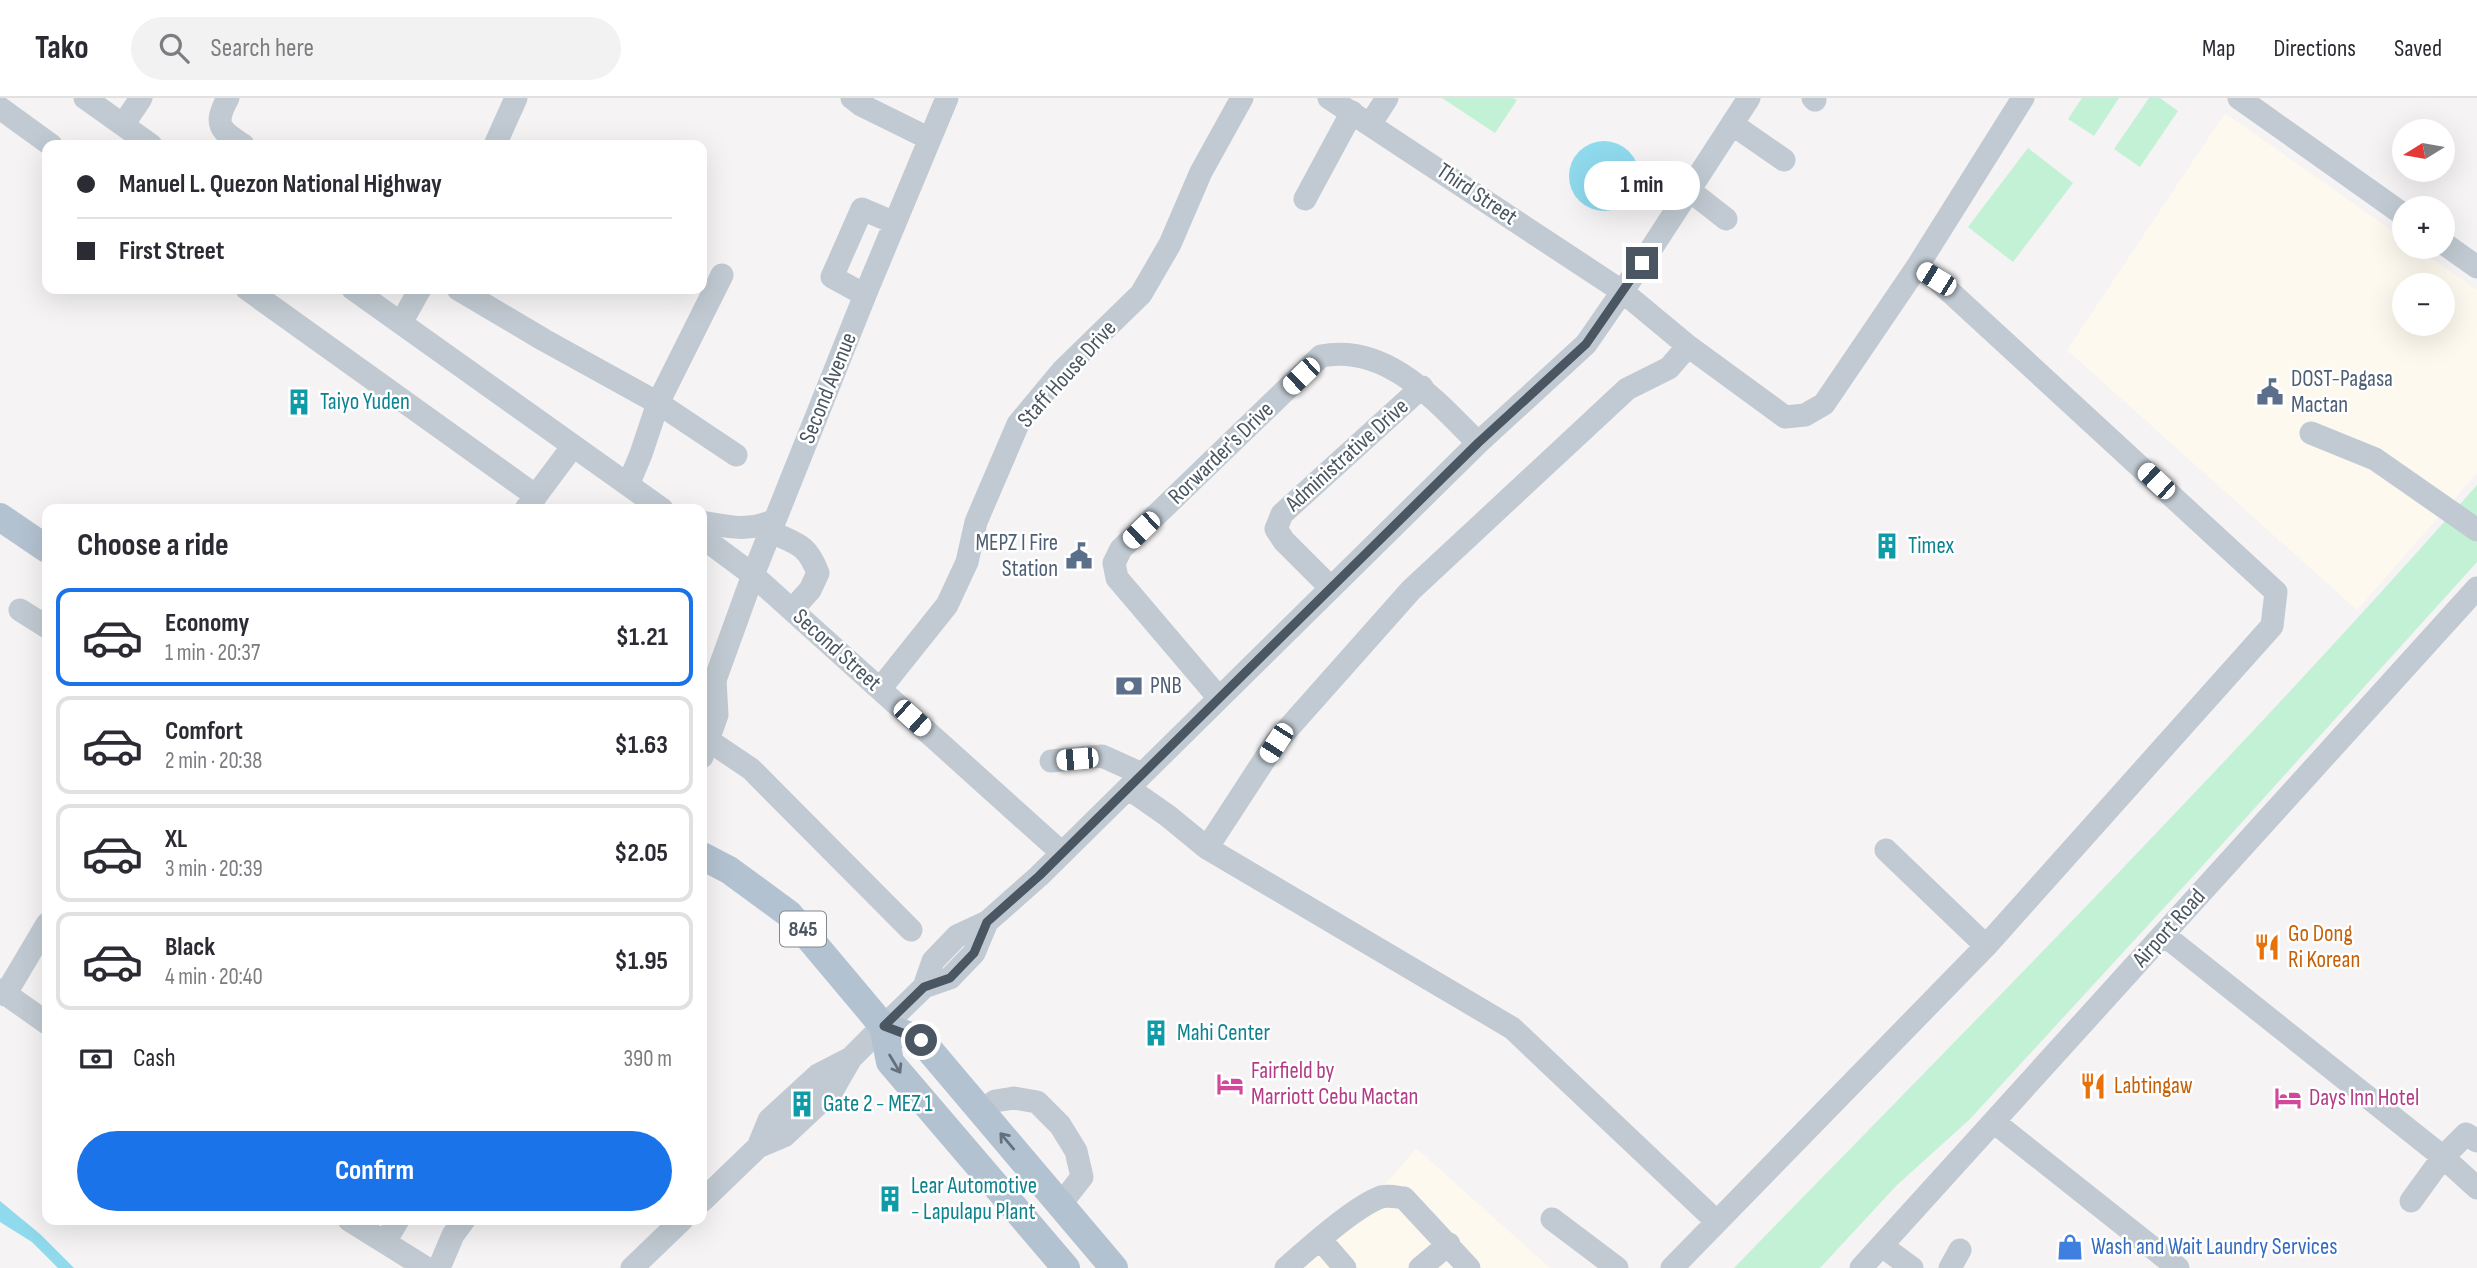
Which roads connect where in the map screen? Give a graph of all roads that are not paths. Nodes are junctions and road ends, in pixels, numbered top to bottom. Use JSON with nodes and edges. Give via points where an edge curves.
{"nodes":[{"id":1,"x":85,"y":98,"type":"edge"},
{"id":2,"x":141,"y":98,"type":"edge"},
{"id":3,"x":228,"y":98,"type":"edge"},
{"id":4,"x":516,"y":98,"type":"edge"},
{"id":5,"x":852,"y":98,"type":"edge"},
{"id":6,"x":947,"y":98,"type":"edge"},
{"id":7,"x":1242,"y":98,"type":"edge"},
{"id":8,"x":1329,"y":98,"type":"edge"},
{"id":9,"x":1387,"y":98,"type":"edge"},
{"id":10,"x":1749,"y":98,"type":"edge"},
{"id":11,"x":2023,"y":98,"type":"edge"},
{"id":12,"x":2239,"y":98,"type":"edge"},
{"id":13,"x":0,"y":108,"type":"edge"},
{"id":14,"x":1361,"y":118,"type":"junction"},
{"id":15,"x":1732,"y":124,"type":"junction"},
{"id":16,"x":122,"y":125,"type":"junction"},
{"id":17,"x":930,"y":139,"type":"junction"},
{"id":18,"x":44,"y":140,"type":"edge"},
{"id":19,"x":144,"y":140,"type":"edge"},
{"id":20,"x":236,"y":140,"type":"edge"},
{"id":21,"x":497,"y":140,"type":"edge"},
{"id":22,"x":1784,"y":160,"type":"dead end"},
{"id":23,"x":1689,"y":190,"type":"junction"},
{"id":24,"x":1305,"y":199,"type":"dead end"},
{"id":25,"x":2392,"y":206,"type":"edge"},
{"id":26,"x":1726,"y":219,"type":"dead end"},
{"id":27,"x":895,"y":223,"type":"junction"},
{"id":28,"x":2455,"y":251,"type":"edge"},
{"id":29,"x":1917,"y":267,"type":"junction"},
{"id":30,"x":2477,"y":267,"type":"edge"},
{"id":31,"x":722,"y":275,"type":"dead end"},
{"id":32,"x":1623,"y":292,"type":"junction"},
{"id":33,"x":254,"y":294,"type":"edge"},
{"id":34,"x":360,"y":294,"type":"edge"},
{"id":35,"x":417,"y":294,"type":"edge"},
{"id":36,"x":466,"y":294,"type":"edge"},
{"id":37,"x":865,"y":295,"type":"junction"},
{"id":38,"x":401,"y":323,"type":"junction"},
{"id":39,"x":1688,"y":345,"type":"junction"},
{"id":40,"x":1422,"y":387,"type":"junction"},
{"id":41,"x":658,"y":403,"type":"junction"},
{"id":42,"x":2311,"y":433,"type":"dead end"},
{"id":43,"x":1478,"y":443,"type":"junction"},
{"id":44,"x":573,"y":446,"type":"junction"},
{"id":45,"x":736,"y":455,"type":"dead end"},
{"id":46,"x":628,"y":485,"type":"junction"},
{"id":47,"x":531,"y":503,"type":"edge"},
{"id":48,"x":655,"y":504,"type":"edge"},
{"id":49,"x":0,"y":517,"type":"edge"},
{"id":50,"x":707,"y":523,"type":"edge"},
{"id":51,"x":773,"y":526,"type":"junction"},
{"id":52,"x":2477,"y":530,"type":"edge"},
{"id":53,"x":707,"y":541,"type":"edge"},
{"id":54,"x":42,"y":546,"type":"edge"},
{"id":55,"x":753,"y":575,"type":"junction"},
{"id":56,"x":1331,"y":588,"type":"junction"},
{"id":57,"x":2477,"y":588,"type":"edge"},
{"id":58,"x":20,"y":610,"type":"dead end"},
{"id":59,"x":792,"y":610,"type":"junction"},
{"id":60,"x":42,"y":624,"type":"edge"},
{"id":61,"x":708,"y":687,"type":"edge"},
{"id":62,"x":880,"y":689,"type":"junction"},
{"id":63,"x":1219,"y":698,"type":"junction"},
{"id":64,"x":707,"y":743,"type":"edge"},
{"id":65,"x":707,"y":750,"type":"edge"},
{"id":66,"x":1051,"y":761,"type":"dead end"},
{"id":67,"x":1135,"y":781,"type":"junction"},
{"id":68,"x":1207,"y":848,"type":"junction"},
{"id":69,"x":1886,"y":850,"type":"dead end"},
{"id":70,"x":1062,"y":853,"type":"junction"},
{"id":71,"x":707,"y":859,"type":"edge"},
{"id":72,"x":911,"y":930,"type":"dead end"},
{"id":73,"x":42,"y":932,"type":"edge"},
{"id":74,"x":2164,"y":935,"type":"junction"},
{"id":75,"x":1986,"y":946,"type":"junction"},
{"id":76,"x":2,"y":993,"type":"edge"},
{"id":77,"x":42,"y":1020,"type":"edge"},
{"id":78,"x":883,"y":1026,"type":"junction"},
{"id":79,"x":981,"y":1111,"type":"junction"},
{"id":80,"x":1994,"y":1122,"type":"junction"},
{"id":81,"x":2477,"y":1141,"type":"edge"},
{"id":82,"x":2443,"y":1157,"type":"junction"},
{"id":83,"x":2477,"y":1188,"type":"edge"},
{"id":84,"x":707,"y":1196,"type":"edge"},
{"id":85,"x":2411,"y":1201,"type":"dead end"},
{"id":86,"x":1060,"y":1205,"type":"junction"},
{"id":87,"x":1552,"y":1219,"type":"dead end"},
{"id":88,"x":1716,"y":1221,"type":"junction"},
{"id":89,"x":357,"y":1225,"type":"edge"},
{"id":90,"x":395,"y":1225,"type":"edge"},
{"id":91,"x":460,"y":1225,"type":"edge"},
{"id":92,"x":677,"y":1225,"type":"edge"},
{"id":93,"x":1320,"y":1239,"type":"junction"},
{"id":94,"x":384,"y":1242,"type":"junction"},
{"id":95,"x":1449,"y":1244,"type":"junction"},
{"id":96,"x":1882,"y":1245,"type":"junction"},
{"id":97,"x":426,"y":1268,"type":"edge"},
{"id":98,"x":439,"y":1268,"type":"edge"},
{"id":99,"x":632,"y":1268,"type":"edge"},
{"id":100,"x":1066,"y":1268,"type":"edge"},
{"id":101,"x":1114,"y":1268,"type":"edge"},
{"id":102,"x":1286,"y":1268,"type":"edge"},
{"id":103,"x":1345,"y":1268,"type":"edge"},
{"id":104,"x":1420,"y":1268,"type":"edge"},
{"id":105,"x":1469,"y":1268,"type":"edge"},
{"id":106,"x":1618,"y":1268,"type":"edge"},
{"id":107,"x":1672,"y":1268,"type":"edge"},
{"id":108,"x":1861,"y":1268,"type":"edge"},
{"id":109,"x":1912,"y":1268,"type":"edge"},
{"id":110,"x":2178,"y":1268,"type":"edge"}],
"edges":[{"from":1,"to":16,"type":"street"},
{"from":2,"to":16,"type":"street"},
{"from":3,"to":20,"type":"street","via":[[220,123]]},
{"from":4,"to":21,"type":"street"},
{"from":5,"to":17,"type":"street"},
{"from":6,"to":17,"type":"street","name":"Second Avenue"},
{"from":7,"to":62,"type":"street","name":"Staff House Drive","via":[[1141,294],[1062,372],[1018,424],[947,605]]},
{"from":8,"to":14,"type":"street","name":"Third Street"},
{"from":9,"to":14,"type":"street"},
{"from":10,"to":15,"type":"street"},
{"from":11,"to":29,"type":"street","name":"Third Street"},
{"from":12,"to":25,"type":"street"},
{"from":13,"to":18,"type":"street"},
{"from":14,"to":24,"type":"street"},
{"from":14,"to":32,"type":"street","name":"Third Street"},
{"from":15,"to":22,"type":"street"},
{"from":15,"to":23,"type":"street"},
{"from":16,"to":19,"type":"street"},
{"from":17,"to":27,"type":"street","name":"Second Avenue"},
{"from":23,"to":26,"type":"street"},
{"from":23,"to":32,"type":"street"},
{"from":27,"to":37,"type":"street","name":"Second Avenue"},
{"from":27,"to":37,"type":"street","via":[[862,209],[832,277]]},
{"from":28,"to":30,"type":"street"},
{"from":29,"to":39,"type":"street","name":"Third Street","via":[[1824,404],[1805,415],[1786,417]]},
{"from":29,"to":75,"type":"street","via":[[1936,279],[2276,592],[2272,626]]},
{"from":31,"to":41,"type":"street"},
{"from":32,"to":39,"type":"street","name":"Third Street"},
{"from":32,"to":43,"type":"street","via":[[1586,344]]},
{"from":33,"to":47,"type":"street"},
{"from":34,"to":38,"type":"street"},
{"from":35,"to":38,"type":"street"},
{"from":36,"to":41,"type":"street"},
{"from":37,"to":51,"type":"street","name":"Second Avenue"},
{"from":38,"to":44,"type":"street"},
{"from":39,"to":68,"type":"street","via":[[1669,368],[1627,389],[1411,590],[1276,743]]},
{"from":40,"to":43,"type":"street","name":"Rorwarder's Drive"},
{"from":40,"to":56,"type":"street","name":"Administrative Drive","via":[[1282,514],[1276,529]]},
{"from":40,"to":63,"type":"street","name":"Rorwarder's Drive","via":[[1381,363],[1340,352],[1321,356],[1121,549],[1114,563],[1117,578]]},
{"from":41,"to":45,"type":"street"},
{"from":41,"to":46,"type":"street"},
{"from":42,"to":52,"type":"street","via":[[2375,459]]},
{"from":43,"to":56,"type":"street"},
{"from":44,"to":46,"type":"street"},
{"from":44,"to":47,"type":"street"},
{"from":46,"to":48,"type":"street"},
{"from":49,"to":54,"type":"main road"},
{"from":50,"to":51,"type":"street","via":[[728,528]]},
{"from":51,"to":55,"type":"street","name":"Second Avenue"},
{"from":51,"to":59,"type":"street","via":[[805,547],[818,573]]},
{"from":53,"to":55,"type":"street","name":"Second Street"},
{"from":55,"to":59,"type":"street","name":"Second Street"},
{"from":55,"to":61,"type":"street","name":"Second Avenue"},
{"from":56,"to":63,"type":"street"},
{"from":57,"to":74,"type":"street","name":"Airport Road"},
{"from":58,"to":60,"type":"street"},
{"from":59,"to":62,"type":"street","name":"Second Street"},
{"from":61,"to":64,"type":"street","name":"Second Avenue","via":[[717,715]]},
{"from":62,"to":70,"type":"street","name":"Second Street"},
{"from":63,"to":67,"type":"street"},
{"from":65,"to":72,"type":"street","via":[[751,769]]},
{"from":66,"to":67,"type":"street","via":[[1102,756]]},
{"from":67,"to":68,"type":"street"},
{"from":67,"to":70,"type":"street"},
{"from":68,"to":88,"type":"street","via":[[1512,1028]]},
{"from":69,"to":75,"type":"street"},
{"from":70,"to":78,"type":"street","via":[[987,922],[974,953],[950,978],[924,987]]},
{"from":71,"to":78,"type":"main road","number":"845","via":[[789,914]]},
{"from":73,"to":76,"type":"street"},
{"from":74,"to":80,"type":"street","name":"Airport Road"},
{"from":74,"to":82,"type":"street"},
{"from":75,"to":88,"type":"street"},
{"from":76,"to":77,"type":"street"},
{"from":78,"to":79,"type":"main road","number":"845","via":[[921,1040]]},
{"from":78,"to":84,"type":"street","via":[[851,1058],[832,1091],[784,1136],[758,1147]]},
{"from":78,"to":100,"type":"main road","number":"845","one_way":true,"via":[[890,1062]]},
{"from":86,"to":79,"type":"main road","number":"845","one_way":true},
{"from":79,"to":86,"type":"street","via":[[995,1101],[1037,1102],[1060,1125],[1076,1150],[1082,1177]]},
{"from":80,"to":96,"type":"street","name":"Airport Road"},
{"from":80,"to":110,"type":"street"},
{"from":81,"to":82,"type":"street","via":[[2466,1134]]},
{"from":82,"to":83,"type":"street"},
{"from":82,"to":85,"type":"street"},
{"from":86,"to":101,"type":"main road","number":"845"},
{"from":87,"to":106,"type":"street"},
{"from":88,"to":107,"type":"street"},
{"from":89,"to":94,"type":"street"},
{"from":90,"to":94,"type":"street"},
{"from":91,"to":98,"type":"street"},
{"from":92,"to":99,"type":"street"},
{"from":93,"to":95,"type":"street","via":[[1382,1197],[1393,1196],[1404,1198]]},
{"from":93,"to":102,"type":"street"},
{"from":93,"to":103,"type":"street"},
{"from":94,"to":97,"type":"street"},
{"from":95,"to":104,"type":"street"},
{"from":95,"to":105,"type":"street"},
{"from":96,"to":108,"type":"street","name":"Airport Road"},
{"from":96,"to":109,"type":"street"}]}
